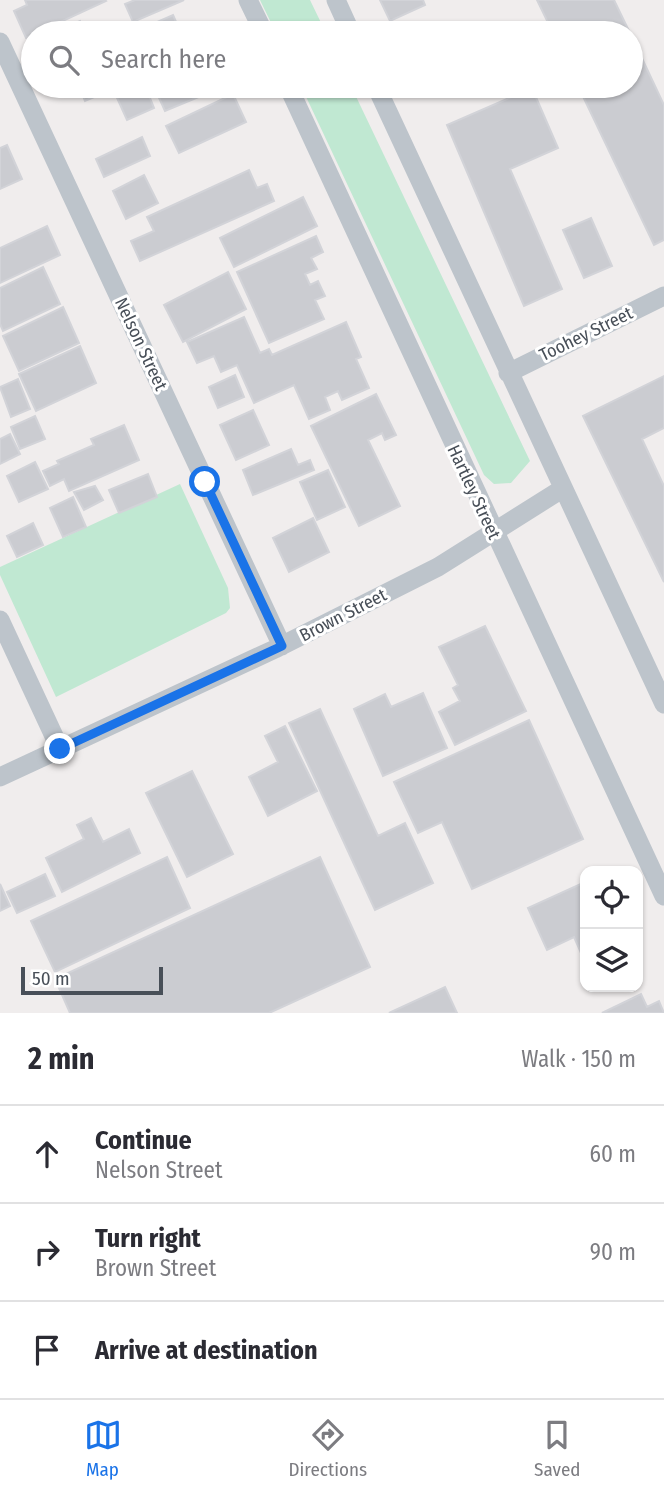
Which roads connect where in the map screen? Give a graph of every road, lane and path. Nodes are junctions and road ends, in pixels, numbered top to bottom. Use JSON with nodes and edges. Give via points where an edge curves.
{"nodes":[{"id":1,"x":248,"y":0,"type":"edge"},
{"id":2,"x":336,"y":0,"type":"edge"},
{"id":3,"x":258,"y":21,"type":"edge"},
{"id":4,"x":346,"y":21,"type":"edge"},
{"id":5,"x":0,"y":42,"type":"edge"},
{"id":6,"x":21,"y":87,"type":"edge"},
{"id":7,"x":26,"y":98,"type":"edge"},
{"id":8,"x":294,"y":98,"type":"edge"},
{"id":9,"x":382,"y":98,"type":"edge"},
{"id":10,"x":664,"y":296,"type":"edge"},
{"id":11,"x":508,"y":373,"type":"junction"},
{"id":12,"x":562,"y":488,"type":"junction"},
{"id":13,"x":493,"y":533,"type":"junction"},
{"id":14,"x":0,"y":620,"type":"edge"},
{"id":15,"x":282,"y":646,"type":"junction"},
{"id":16,"x":664,"y":704,"type":"edge"},
{"id":17,"x":60,"y":749,"type":"junction"},
{"id":18,"x":0,"y":777,"type":"edge"},
{"id":19,"x":664,"y":896,"type":"edge"}],
"edges":[{"from":1,"to":3,"type":"street"},
{"from":2,"to":4,"type":"street"},
{"from":5,"to":6,"type":"street","name":"Nelson Street"},
{"from":7,"to":15,"type":"street","name":"Nelson Street"},
{"from":8,"to":13,"type":"street","name":"Hartley Street"},
{"from":9,"to":11,"type":"street"},
{"from":10,"to":11,"type":"street","name":"Toohey Street"},
{"from":11,"to":12,"type":"street"},
{"from":12,"to":13,"type":"street","name":"Brown Street"},
{"from":12,"to":16,"type":"street"},
{"from":13,"to":15,"type":"street","name":"Brown Street","via":[[456,558]]},
{"from":13,"to":19,"type":"street","name":"Hartley Street"},
{"from":14,"to":17,"type":"street"},
{"from":15,"to":17,"type":"street","name":"Brown Street"},
{"from":17,"to":18,"type":"street","name":"Brown Street"}]}
